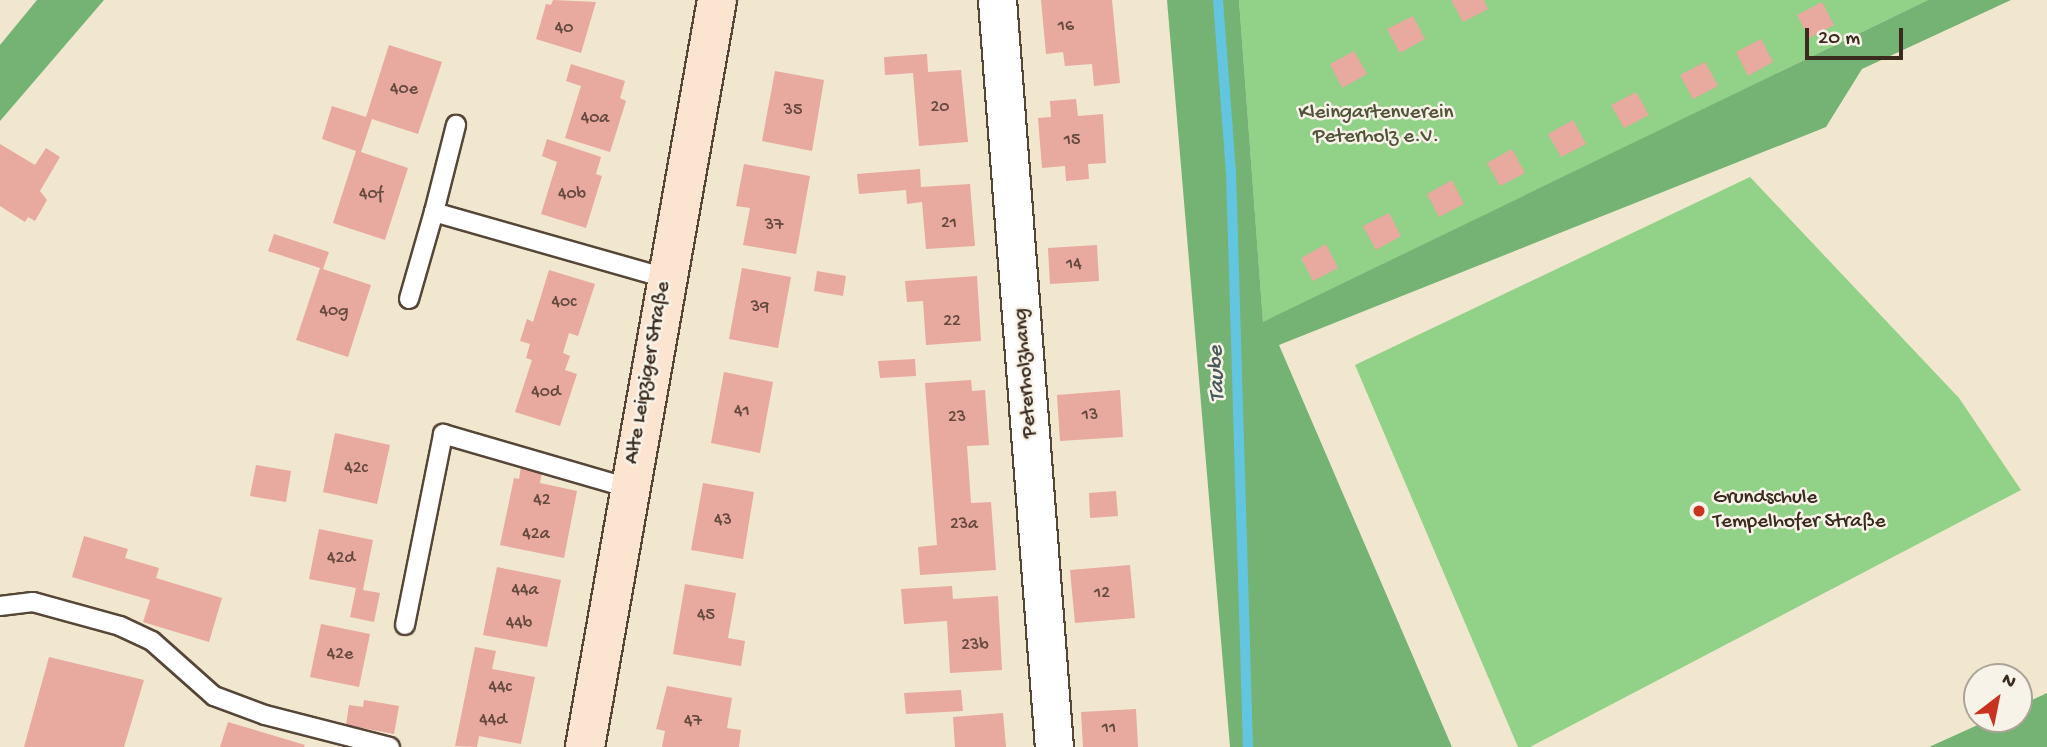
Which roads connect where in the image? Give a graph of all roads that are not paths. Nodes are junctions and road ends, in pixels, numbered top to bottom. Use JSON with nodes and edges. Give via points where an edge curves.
{"nodes":[{"id":1,"x":717,"y":0,"type":"edge"},
{"id":2,"x":997,"y":0,"type":"edge"},
{"id":3,"x":456,"y":125,"type":"dead end"},
{"id":4,"x":434,"y":212,"type":"junction"},
{"id":5,"x":666,"y":278,"type":"junction"},
{"id":6,"x":409,"y":299,"type":"dead end"},
{"id":7,"x":629,"y":488,"type":"junction"},
{"id":8,"x":0,"y":606,"type":"edge"},
{"id":9,"x":405,"y":625,"type":"dead end"},
{"id":10,"x":390,"y":747,"type":"edge"},
{"id":11,"x":585,"y":747,"type":"edge"},
{"id":12,"x":1054,"y":747,"type":"edge"}],
"edges":[{"from":1,"to":5,"type":"street","name":"Alte Leipziger Straße"},
{"from":2,"to":12,"type":"street","name":"Peterholzhang"},
{"from":3,"to":4,"type":"lane"},
{"from":4,"to":5,"type":"lane"},
{"from":4,"to":6,"type":"lane"},
{"from":5,"to":7,"type":"street","name":"Alte Leipziger Straße"},
{"from":7,"to":9,"type":"lane","via":[[443,434]]},
{"from":7,"to":11,"type":"street","name":"Alte Leipziger Straße"},
{"from":8,"to":10,"type":"lane","via":[[33,602],[121,626],[152,641],[214,696],[265,715]]}]}
